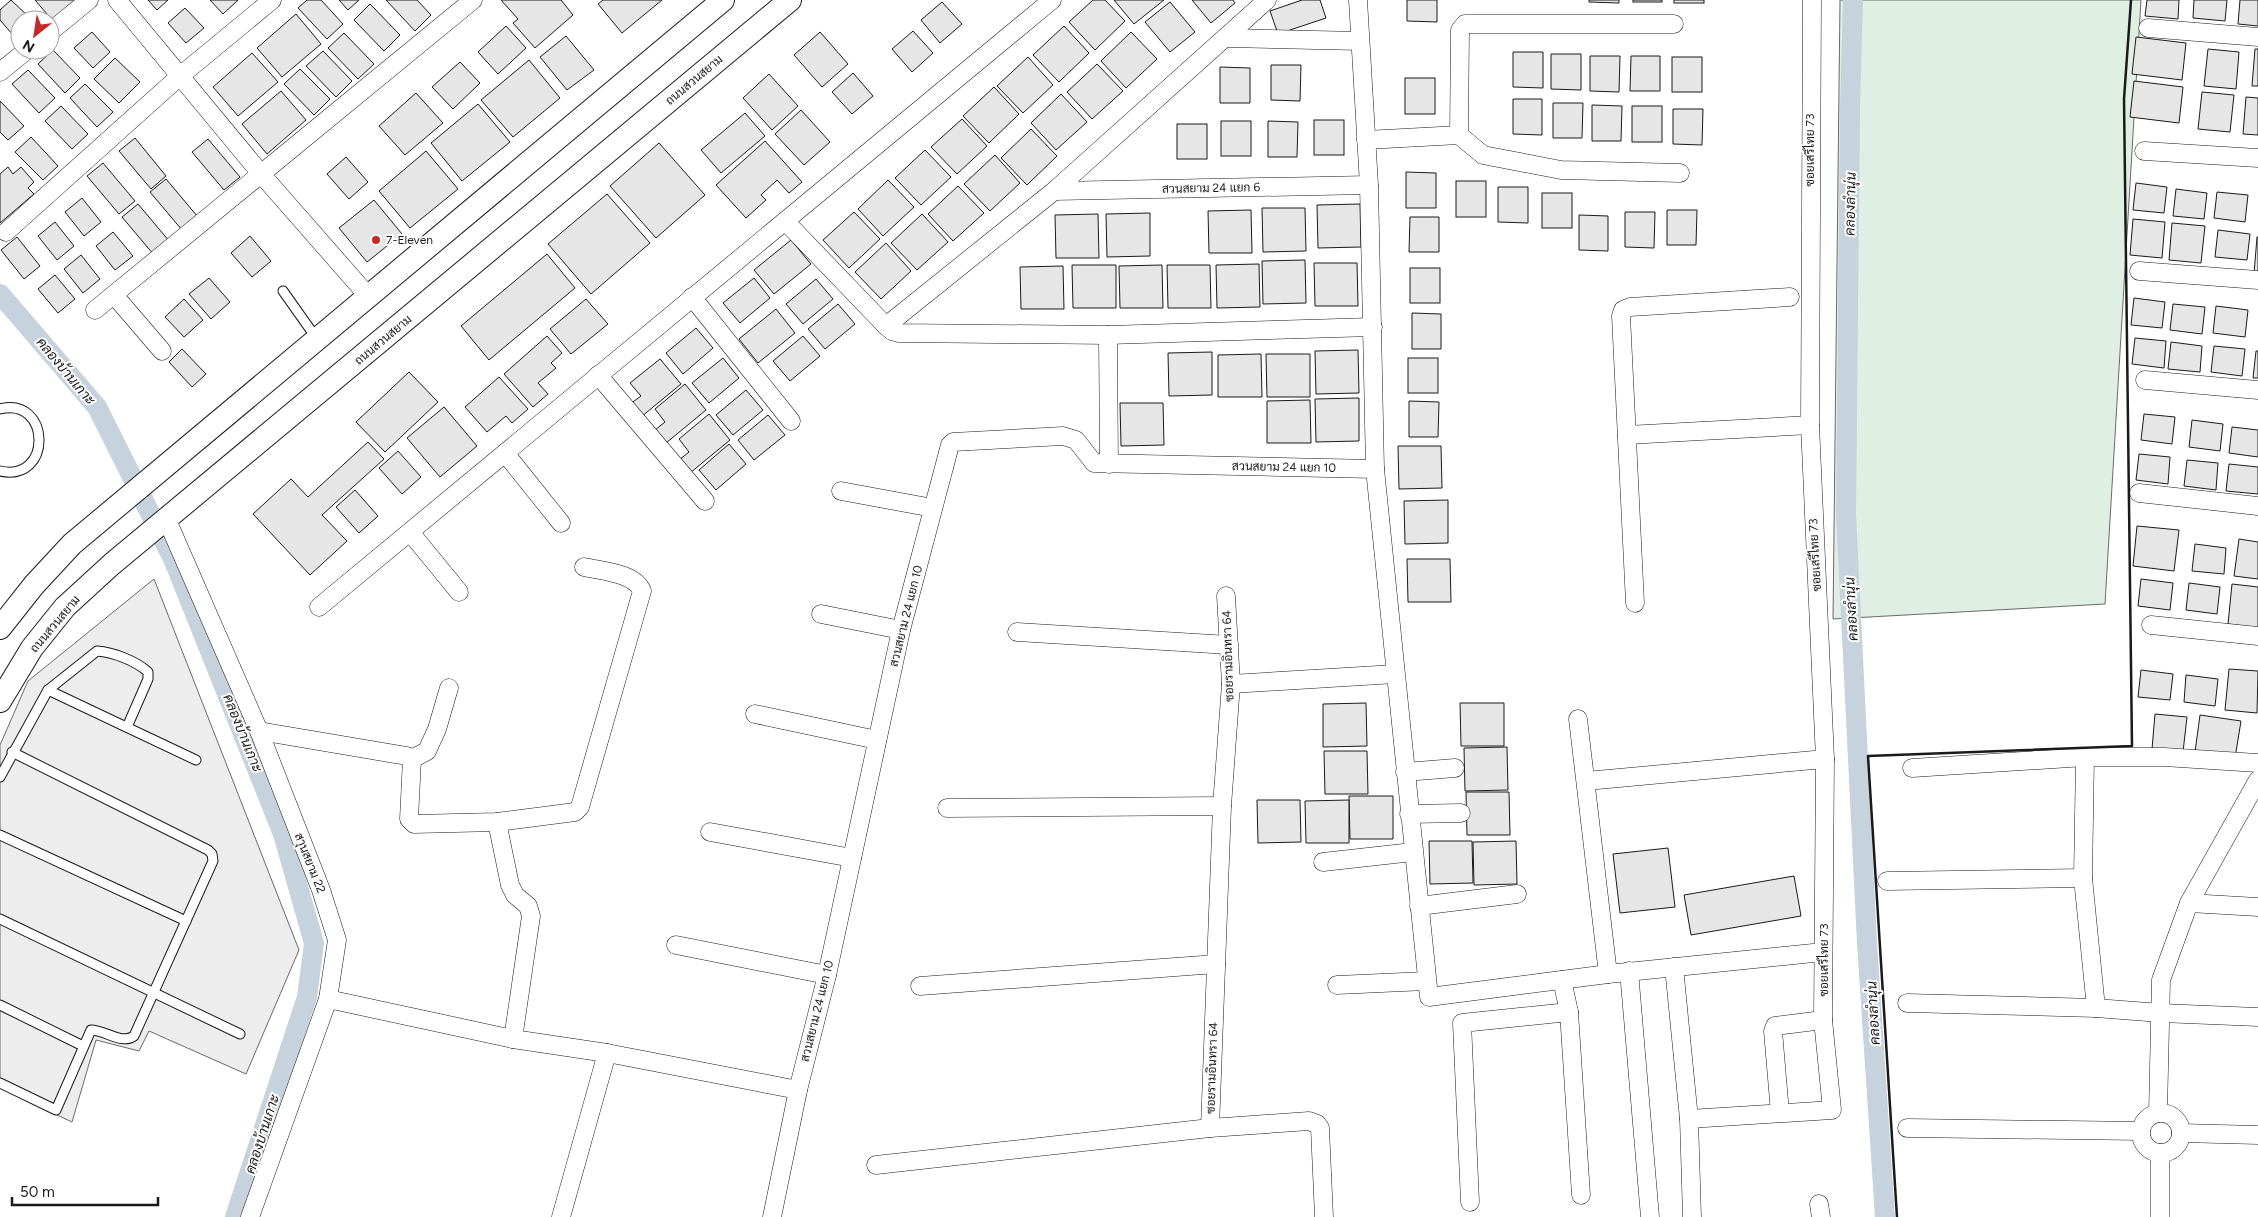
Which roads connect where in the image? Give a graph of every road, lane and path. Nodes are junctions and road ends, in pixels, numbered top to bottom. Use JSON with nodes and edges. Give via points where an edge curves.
{"nodes":[{"id":1,"x":89,"y":0,"type":"edge"},
{"id":2,"x":117,"y":0,"type":"edge"},
{"id":3,"x":272,"y":0,"type":"edge"},
{"id":4,"x":473,"y":0,"type":"edge"},
{"id":5,"x":723,"y":0,"type":"edge"},
{"id":6,"x":790,"y":0,"type":"edge"},
{"id":7,"x":1052,"y":0,"type":"edge"},
{"id":8,"x":1267,"y":0,"type":"edge"},
{"id":9,"x":1358,"y":0,"type":"edge"},
{"id":10,"x":1812,"y":0,"type":"edge"},
{"id":11,"x":60,"y":24,"type":"edge"},
{"id":12,"x":1674,"y":24,"type":"dead end"},
{"id":13,"x":2148,"y":28,"type":"dead end"},
{"id":14,"x":1227,"y":38,"type":"junction"},
{"id":15,"x":2258,"y":38,"type":"edge"},
{"id":16,"x":1360,"y":41,"type":"junction"},
{"id":17,"x":15,"y":60,"type":"edge"},
{"id":18,"x":0,"y":72,"type":"edge"},
{"id":19,"x":180,"y":76,"type":"junction"},
{"id":20,"x":1459,"y":135,"type":"junction"},
{"id":21,"x":1366,"y":140,"type":"junction"},
{"id":22,"x":2144,"y":151,"type":"dead end"},
{"id":23,"x":2258,"y":158,"type":"edge"},
{"id":24,"x":1680,"y":173,"type":"dead end"},
{"id":25,"x":262,"y":175,"type":"junction"},
{"id":26,"x":1369,"y":185,"type":"junction"},
{"id":27,"x":1054,"y":191,"type":"junction"},
{"id":28,"x":785,"y":220,"type":"junction"},
{"id":29,"x":6,"y":232,"type":"dead end"},
{"id":30,"x":2139,"y":271,"type":"dead end"},
{"id":31,"x":2258,"y":280,"type":"edge"},
{"id":32,"x":283,"y":291,"type":"dead end"},
{"id":33,"x":114,"y":295,"type":"junction"},
{"id":34,"x":369,"y":297,"type":"junction"},
{"id":35,"x":692,"y":297,"type":"junction"},
{"id":36,"x":1790,"y":297,"type":"dead end"},
{"id":37,"x":95,"y":310,"type":"dead end"},
{"id":38,"x":886,"y":326,"type":"junction"},
{"id":39,"x":1373,"y":327,"type":"junction"},
{"id":40,"x":1108,"y":335,"type":"junction"},
{"id":41,"x":317,"y":340,"type":"junction"},
{"id":42,"x":162,"y":351,"type":"dead end"},
{"id":43,"x":598,"y":376,"type":"junction"},
{"id":44,"x":2146,"y":380,"type":"dead end"},
{"id":45,"x":2258,"y":390,"type":"edge"},
{"id":46,"x":0,"y":409,"type":"edge"},
{"id":47,"x":791,"y":421,"type":"dead end"},
{"id":48,"x":1810,"y":425,"type":"junction"},
{"id":49,"x":1627,"y":435,"type":"junction"},
{"id":50,"x":505,"y":453,"type":"junction"},
{"id":51,"x":1109,"y":464,"type":"junction"},
{"id":52,"x":1375,"y":469,"type":"junction"},
{"id":53,"x":1,"y":473,"type":"edge"},
{"id":54,"x":841,"y":491,"type":"dead end"},
{"id":55,"x":2139,"y":492,"type":"dead end"},
{"id":56,"x":704,"y":500,"type":"dead end"},
{"id":57,"x":2258,"y":506,"type":"edge"},
{"id":58,"x":933,"y":508,"type":"junction"},
{"id":59,"x":167,"y":520,"type":"junction"},
{"id":60,"x":561,"y":523,"type":"dead end"},
{"id":61,"x":410,"y":532,"type":"junction"},
{"id":62,"x":584,"y":567,"type":"dead end"},
{"id":63,"x":460,"y":592,"type":"dead end"},
{"id":64,"x":1226,"y":596,"type":"dead end"},
{"id":65,"x":1635,"y":603,"type":"dead end"},
{"id":66,"x":319,"y":607,"type":"dead end"},
{"id":67,"x":821,"y":614,"type":"dead end"},
{"id":68,"x":1,"y":623,"type":"edge"},
{"id":69,"x":2151,"y":625,"type":"dead end"},
{"id":70,"x":901,"y":630,"type":"junction"},
{"id":71,"x":1017,"y":632,"type":"dead end"},
{"id":72,"x":2258,"y":636,"type":"edge"},
{"id":73,"x":1229,"y":645,"type":"junction"},
{"id":74,"x":1395,"y":674,"type":"junction"},
{"id":75,"x":1231,"y":684,"type":"junction"},
{"id":76,"x":449,"y":688,"type":"dead end"},
{"id":77,"x":48,"y":690,"type":"junction"},
{"id":78,"x":0,"y":701,"type":"edge"},
{"id":79,"x":755,"y":714,"type":"dead end"},
{"id":80,"x":1578,"y":719,"type":"dead end"},
{"id":81,"x":127,"y":727,"type":"junction"},
{"id":82,"x":259,"y":731,"type":"junction"},
{"id":83,"x":877,"y":740,"type":"junction"},
{"id":84,"x":12,"y":752,"type":"junction"},
{"id":85,"x":2085,"y":757,"type":"junction"},
{"id":86,"x":412,"y":759,"type":"junction"},
{"id":87,"x":1825,"y":759,"type":"junction"},
{"id":88,"x":196,"y":760,"type":"dead end"},
{"id":89,"x":2258,"y":763,"type":"edge"},
{"id":90,"x":1455,"y":768,"type":"dead end"},
{"id":91,"x":1912,"y":768,"type":"dead end"},
{"id":92,"x":1405,"y":772,"type":"junction"},
{"id":93,"x":0,"y":777,"type":"edge"},
{"id":94,"x":2258,"y":780,"type":"edge"},
{"id":95,"x":1586,"y":781,"type":"junction"},
{"id":96,"x":1222,"y":806,"type":"junction"},
{"id":97,"x":947,"y":808,"type":"dead end"},
{"id":98,"x":1461,"y":813,"type":"dead end"},
{"id":99,"x":1409,"y":814,"type":"junction"},
{"id":100,"x":497,"y":822,"type":"junction"},
{"id":101,"x":710,"y":832,"type":"dead end"},
{"id":102,"x":0,"y":835,"type":"edge"},
{"id":103,"x":1413,"y":852,"type":"junction"},
{"id":104,"x":852,"y":858,"type":"junction"},
{"id":105,"x":1323,"y":862,"type":"dead end"},
{"id":106,"x":2083,"y":878,"type":"junction"},
{"id":107,"x":1888,"y":881,"type":"dead end"},
{"id":108,"x":1517,"y":894,"type":"dead end"},
{"id":109,"x":2189,"y":903,"type":"junction"},
{"id":110,"x":1419,"y":906,"type":"junction"},
{"id":111,"x":2258,"y":907,"type":"edge"},
{"id":112,"x":0,"y":919,"type":"edge"},
{"id":113,"x":186,"y":921,"type":"junction"},
{"id":114,"x":676,"y":945,"type":"dead end"},
{"id":115,"x":1823,"y":952,"type":"junction"},
{"id":116,"x":1216,"y":964,"type":"junction"},
{"id":117,"x":1674,"y":967,"type":"junction"},
{"id":118,"x":1629,"y":971,"type":"junction"},
{"id":119,"x":1608,"y":974,"type":"junction"},
{"id":120,"x":827,"y":975,"type":"junction"},
{"id":121,"x":1562,"y":980,"type":"junction"},
{"id":122,"x":1426,"y":981,"type":"junction"},
{"id":123,"x":1337,"y":985,"type":"dead end"},
{"id":124,"x":920,"y":986,"type":"dead end"},
{"id":125,"x":154,"y":993,"type":"junction"},
{"id":126,"x":328,"y":999,"type":"junction"},
{"id":127,"x":1907,"y":1003,"type":"dead end"},
{"id":128,"x":0,"y":1005,"type":"edge"},
{"id":129,"x":2096,"y":1008,"type":"junction"},
{"id":130,"x":1569,"y":1012,"type":"junction"},
{"id":131,"x":2161,"y":1013,"type":"junction"},
{"id":132,"x":2258,"y":1017,"type":"edge"},
{"id":133,"x":1824,"y":1020,"type":"junction"},
{"id":134,"x":240,"y":1034,"type":"dead end"},
{"id":135,"x":514,"y":1039,"type":"junction"},
{"id":136,"x":83,"y":1046,"type":"junction"},
{"id":137,"x":607,"y":1053,"type":"junction"},
{"id":138,"x":0,"y":1084,"type":"edge"},
{"id":139,"x":798,"y":1090,"type":"junction"},
{"id":140,"x":1780,"y":1113,"type":"junction"},
{"id":141,"x":2158,"y":1113,"type":"junction"},
{"id":142,"x":1689,"y":1119,"type":"junction"},
{"id":143,"x":1210,"y":1128,"type":"junction"},
{"id":144,"x":1907,"y":1128,"type":"dead end"},
{"id":145,"x":2140,"y":1131,"type":"junction"},
{"id":146,"x":2181,"y":1133,"type":"junction"},
{"id":147,"x":2258,"y":1135,"type":"edge"},
{"id":148,"x":2160,"y":1153,"type":"junction"},
{"id":149,"x":876,"y":1165,"type":"dead end"},
{"id":150,"x":1581,"y":1195,"type":"dead end"},
{"id":151,"x":1470,"y":1202,"type":"dead end"},
{"id":152,"x":250,"y":1217,"type":"edge"},
{"id":153,"x":561,"y":1217,"type":"edge"},
{"id":154,"x":772,"y":1217,"type":"edge"},
{"id":155,"x":1324,"y":1217,"type":"edge"},
{"id":156,"x":1650,"y":1217,"type":"edge"},
{"id":157,"x":1692,"y":1217,"type":"edge"},
{"id":158,"x":2160,"y":1217,"type":"edge"}],
"edges":[{"from":1,"to":11,"type":"street"},
{"from":2,"to":19,"type":"street"},
{"from":3,"to":19,"type":"street"},
{"from":4,"to":25,"type":"street"},
{"from":5,"to":34,"type":"street"},
{"from":6,"to":59,"type":"street","name":"ถนนสวนสยาม"},
{"from":7,"to":28,"type":"street"},
{"from":8,"to":14,"type":"street"},
{"from":9,"to":16,"type":"street"},
{"from":10,"to":48,"type":"street","name":"ซอยเสรีไทย 73"},
{"from":12,"to":20,"type":"street","via":[[1465,24],[1460,30]]},
{"from":13,"to":15,"type":"street"},
{"from":14,"to":16,"type":"street"},
{"from":14,"to":27,"type":"street"},
{"from":16,"to":21,"type":"street"},
{"from":17,"to":18,"type":"street"},
{"from":19,"to":25,"type":"street"},
{"from":19,"to":29,"type":"street"},
{"from":20,"to":21,"type":"street"},
{"from":20,"to":24,"type":"street","via":[[1483,155],[1561,170]]},
{"from":21,"to":26,"type":"street"},
{"from":22,"to":23,"type":"street"},
{"from":25,"to":33,"type":"street"},
{"from":25,"to":34,"type":"street"},
{"from":26,"to":27,"type":"street","name":"สวนสยาม 24 แยก 6"},
{"from":26,"to":39,"type":"street"},
{"from":27,"to":38,"type":"street"},
{"from":28,"to":35,"type":"street"},
{"from":28,"to":38,"type":"street"},
{"from":30,"to":31,"type":"street"},
{"from":32,"to":41,"type":"lane"},
{"from":33,"to":37,"type":"street"},
{"from":33,"to":42,"type":"street"},
{"from":34,"to":41,"type":"street"},
{"from":35,"to":43,"type":"street"},
{"from":35,"to":47,"type":"street"},
{"from":36,"to":49,"type":"street","via":[[1630,307],[1624,310],[1621,316]]},
{"from":38,"to":40,"type":"street","via":[[899,333]]},
{"from":39,"to":40,"type":"street"},
{"from":39,"to":52,"type":"street"},
{"from":40,"to":51,"type":"street"},
{"from":41,"to":68,"type":"street","via":[[72,544]]},
{"from":43,"to":50,"type":"street"},
{"from":43,"to":56,"type":"street"},
{"from":44,"to":45,"type":"street"},
{"from":46,"to":53,"type":"lane","via":[[26,413],[39,431],[40,442],[38,453],[27,465]]},
{"from":48,"to":49,"type":"street"},
{"from":48,"to":87,"type":"street","name":"ซอยเสรีไทย 73"},
{"from":49,"to":65,"type":"street"},
{"from":50,"to":60,"type":"street"},
{"from":50,"to":61,"type":"street"},
{"from":51,"to":52,"type":"street","name":"สวนสยาม 24 แยก 10"},
{"from":51,"to":58,"type":"street","name":"สวนสยาม 24 แยก 10","via":[[1092,462],[1076,440],[1063,436],[953,442]]},
{"from":52,"to":74,"type":"street"},
{"from":54,"to":58,"type":"street"},
{"from":55,"to":57,"type":"street"},
{"from":58,"to":70,"type":"street","name":"สวนสยาม 24 แยก 10"},
{"from":59,"to":78,"type":"street","name":"ถนนสวนสยาม","via":[[65,607],[32,648]]},
{"from":59,"to":82,"type":"street","name":"สาุนสยาม 22"},
{"from":61,"to":63,"type":"street"},
{"from":61,"to":66,"type":"street"},
{"from":62,"to":100,"type":"street","via":[[633,579],[642,592],[580,807],[569,814]]},
{"from":64,"to":73,"type":"street","name":"ซอยรามอินทรา 64"},
{"from":67,"to":70,"type":"street"},
{"from":69,"to":72,"type":"street"},
{"from":70,"to":83,"type":"street","name":"สวนสยาม 24 แยก 10"},
{"from":71,"to":73,"type":"street"},
{"from":73,"to":75,"type":"street","name":"ซอยรามอินทรา 64"},
{"from":74,"to":75,"type":"street"},
{"from":74,"to":92,"type":"street"},
{"from":75,"to":96,"type":"street","name":"ซอยรามอินทรา 64"},
{"from":76,"to":86,"type":"street","via":[[438,729],[427,751]]},
{"from":77,"to":81,"type":"lane"},
{"from":77,"to":81,"type":"lane","via":[[97,651],[106,651],[143,668],[148,672],[148,679]]},
{"from":77,"to":84,"type":"lane"},
{"from":79,"to":83,"type":"street"},
{"from":80,"to":95,"type":"street"},
{"from":81,"to":88,"type":"lane"},
{"from":82,"to":86,"type":"street"},
{"from":82,"to":126,"type":"street","name":"สาุนสยาม 22","via":[[321,890],[336,940]]},
{"from":83,"to":104,"type":"street","name":"สวนสยาม 24 แยก 10"},
{"from":84,"to":93,"type":"lane"},
{"from":84,"to":113,"type":"lane","via":[[208,850],[212,861]]},
{"from":85,"to":89,"type":"street","via":[[2164,757]]},
{"from":85,"to":91,"type":"street"},
{"from":85,"to":106,"type":"street"},
{"from":86,"to":100,"type":"street","via":[[410,822]]},
{"from":87,"to":95,"type":"street"},
{"from":87,"to":115,"type":"street","name":"ซอยเสรีไทย 73"},
{"from":90,"to":92,"type":"street"},
{"from":92,"to":99,"type":"street"},
{"from":94,"to":109,"type":"street"},
{"from":95,"to":119,"type":"street"},
{"from":96,"to":97,"type":"street"},
{"from":96,"to":116,"type":"street","name":"ซอยรามอินทรา 64"},
{"from":98,"to":99,"type":"street"},
{"from":99,"to":103,"type":"street"},
{"from":100,"to":135,"type":"street","via":[[510,885],[515,895],[528,906],[531,916]]},
{"from":101,"to":104,"type":"street"},
{"from":102,"to":113,"type":"lane"},
{"from":103,"to":105,"type":"street"},
{"from":103,"to":110,"type":"street"},
{"from":104,"to":120,"type":"street","name":"สวนสยาม 24 แยก 10"},
{"from":106,"to":107,"type":"street"},
{"from":106,"to":129,"type":"street"},
{"from":108,"to":110,"type":"street"},
{"from":109,"to":111,"type":"street"},
{"from":109,"to":131,"type":"street","via":[[2161,980]]},
{"from":110,"to":122,"type":"street"},
{"from":112,"to":125,"type":"lane"},
{"from":113,"to":125,"type":"lane"},
{"from":114,"to":120,"type":"street"},
{"from":115,"to":117,"type":"street"},
{"from":115,"to":133,"type":"street","name":"ซอยเสรีไทย 73"},
{"from":116,"to":124,"type":"street"},
{"from":116,"to":143,"type":"street","name":"ซอยรามอินทรา 64"},
{"from":117,"to":118,"type":"street"},
{"from":117,"to":142,"type":"street"},
{"from":118,"to":119,"type":"street"},
{"from":118,"to":156,"type":"street"},
{"from":119,"to":121,"type":"street"},
{"from":120,"to":139,"type":"street","name":"สวนสยาม 24 แยก 10"},
{"from":121,"to":122,"type":"street","via":[[1433,998],[1427,993]]},
{"from":121,"to":130,"type":"street"},
{"from":122,"to":123,"type":"street"},
{"from":125,"to":134,"type":"lane"},
{"from":125,"to":136,"type":"lane","via":[[130,1039],[91,1030]]},
{"from":126,"to":135,"type":"street"},
{"from":126,"to":152,"type":"street","name":"สาุนสยาม 22"},
{"from":127,"to":129,"type":"street"},
{"from":128,"to":136,"type":"lane"},
{"from":129,"to":131,"type":"street"},
{"from":130,"to":150,"type":"street"},
{"from":130,"to":151,"type":"street","via":[[1462,1023]]},
{"from":131,"to":132,"type":"street"},
{"from":131,"to":141,"type":"street"},
{"from":133,"to":140,"type":"street","via":[[1775,1026]]},
{"from":133,"to":140,"type":"street","name":"ซอยเสรีไทย 73","via":[[1832,1110]]},
{"from":135,"to":137,"type":"street"},
{"from":136,"to":138,"type":"lane","via":[[56,1110]]},
{"from":137,"to":139,"type":"street"},
{"from":137,"to":153,"type":"street"},
{"from":139,"to":154,"type":"street","name":"สวนสยาม 24 แยก 10"},
{"from":140,"to":142,"type":"street"},
{"from":141,"to":145,"type":"street","via":[[2146,1119]]},
{"from":141,"to":146,"type":"street","via":[[2176,1120]]},
{"from":142,"to":157,"type":"street"},
{"from":143,"to":149,"type":"street"},
{"from":143,"to":155,"type":"street","name":"ซอยรามอินทรา 64","via":[[1309,1121],[1317,1124],[1320,1128]]},
{"from":144,"to":145,"type":"street"},
{"from":145,"to":148,"type":"street","via":[[2143,1144]]},
{"from":146,"to":147,"type":"street"},
{"from":146,"to":148,"type":"street","via":[[2177,1146]]},
{"from":148,"to":158,"type":"street"}]}
